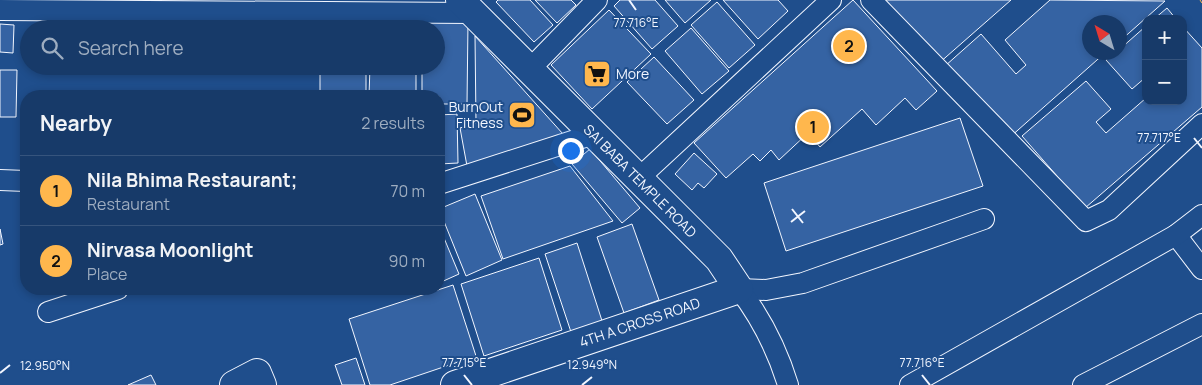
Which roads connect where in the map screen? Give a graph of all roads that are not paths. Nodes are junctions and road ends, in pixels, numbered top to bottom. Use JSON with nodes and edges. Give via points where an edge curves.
{"nodes":[{"id":1,"x":597,"y":0,"type":"edge"},
{"id":2,"x":831,"y":0,"type":"edge"},
{"id":3,"x":871,"y":0,"type":"edge"},
{"id":4,"x":140,"y":6,"type":"edge"},
{"id":5,"x":466,"y":7,"type":"edge"},
{"id":6,"x":0,"y":10,"type":"edge"},
{"id":7,"x":530,"y":69,"type":"junction"},
{"id":8,"x":1202,"y":124,"type":"edge"},
{"id":9,"x":594,"y":134,"type":"junction"},
{"id":10,"x":639,"y":178,"type":"junction"},
{"id":11,"x":0,"y":180,"type":"edge"},
{"id":12,"x":20,"y":181,"type":"edge"},
{"id":13,"x":445,"y":182,"type":"edge"},
{"id":14,"x":1202,"y":215,"type":"edge"},
{"id":15,"x":984,"y":219,"type":"dead end"},
{"id":16,"x":1176,"y":235,"type":"junction"},
{"id":17,"x":1202,"y":269,"type":"edge"},
{"id":18,"x":739,"y":289,"type":"junction"},
{"id":19,"x":100,"y":295,"type":"edge"},
{"id":20,"x":48,"y":312,"type":"dead end"},
{"id":21,"x":1202,"y":324,"type":"edge"},
{"id":22,"x":234,"y":385,"type":"edge"},
{"id":23,"x":262,"y":385,"type":"edge"},
{"id":24,"x":455,"y":385,"type":"edge"},
{"id":25,"x":788,"y":385,"type":"edge"},
{"id":26,"x":910,"y":385,"type":"edge"},
{"id":27,"x":1083,"y":385,"type":"edge"}],
"edges":[{"from":1,"to":7,"type":"street"},
{"from":2,"to":10,"type":"street"},
{"from":3,"to":8,"type":"street","via":[[1086,221],[1109,210]]},
{"from":4,"to":5,"type":"street"},
{"from":4,"to":6,"type":"street"},
{"from":5,"to":7,"type":"street","name":"SAI BABA TEMPLE ROAD"},
{"from":7,"to":9,"type":"street","name":"SAI BABA TEMPLE ROAD"},
{"from":9,"to":10,"type":"street","name":"SAI BABA TEMPLE ROAD"},
{"from":9,"to":13,"type":"street"},
{"from":10,"to":18,"type":"street","name":"SAI BABA TEMPLE ROAD","via":[[719,259]]},
{"from":11,"to":12,"type":"street"},
{"from":14,"to":16,"type":"street"},
{"from":15,"to":18,"type":"street","via":[[803,283],[766,290]]},
{"from":16,"to":17,"type":"street"},
{"from":16,"to":26,"type":"street"},
{"from":18,"to":24,"type":"street","name":"4TH A CROSS ROAD"},
{"from":18,"to":25,"type":"street","name":"SAI BABA TEMPLE ROAD","via":[[761,318]]},
{"from":19,"to":20,"type":"street"},
{"from":21,"to":27,"type":"street"},
{"from":22,"to":23,"type":"street","via":[[257,373]]}]}
